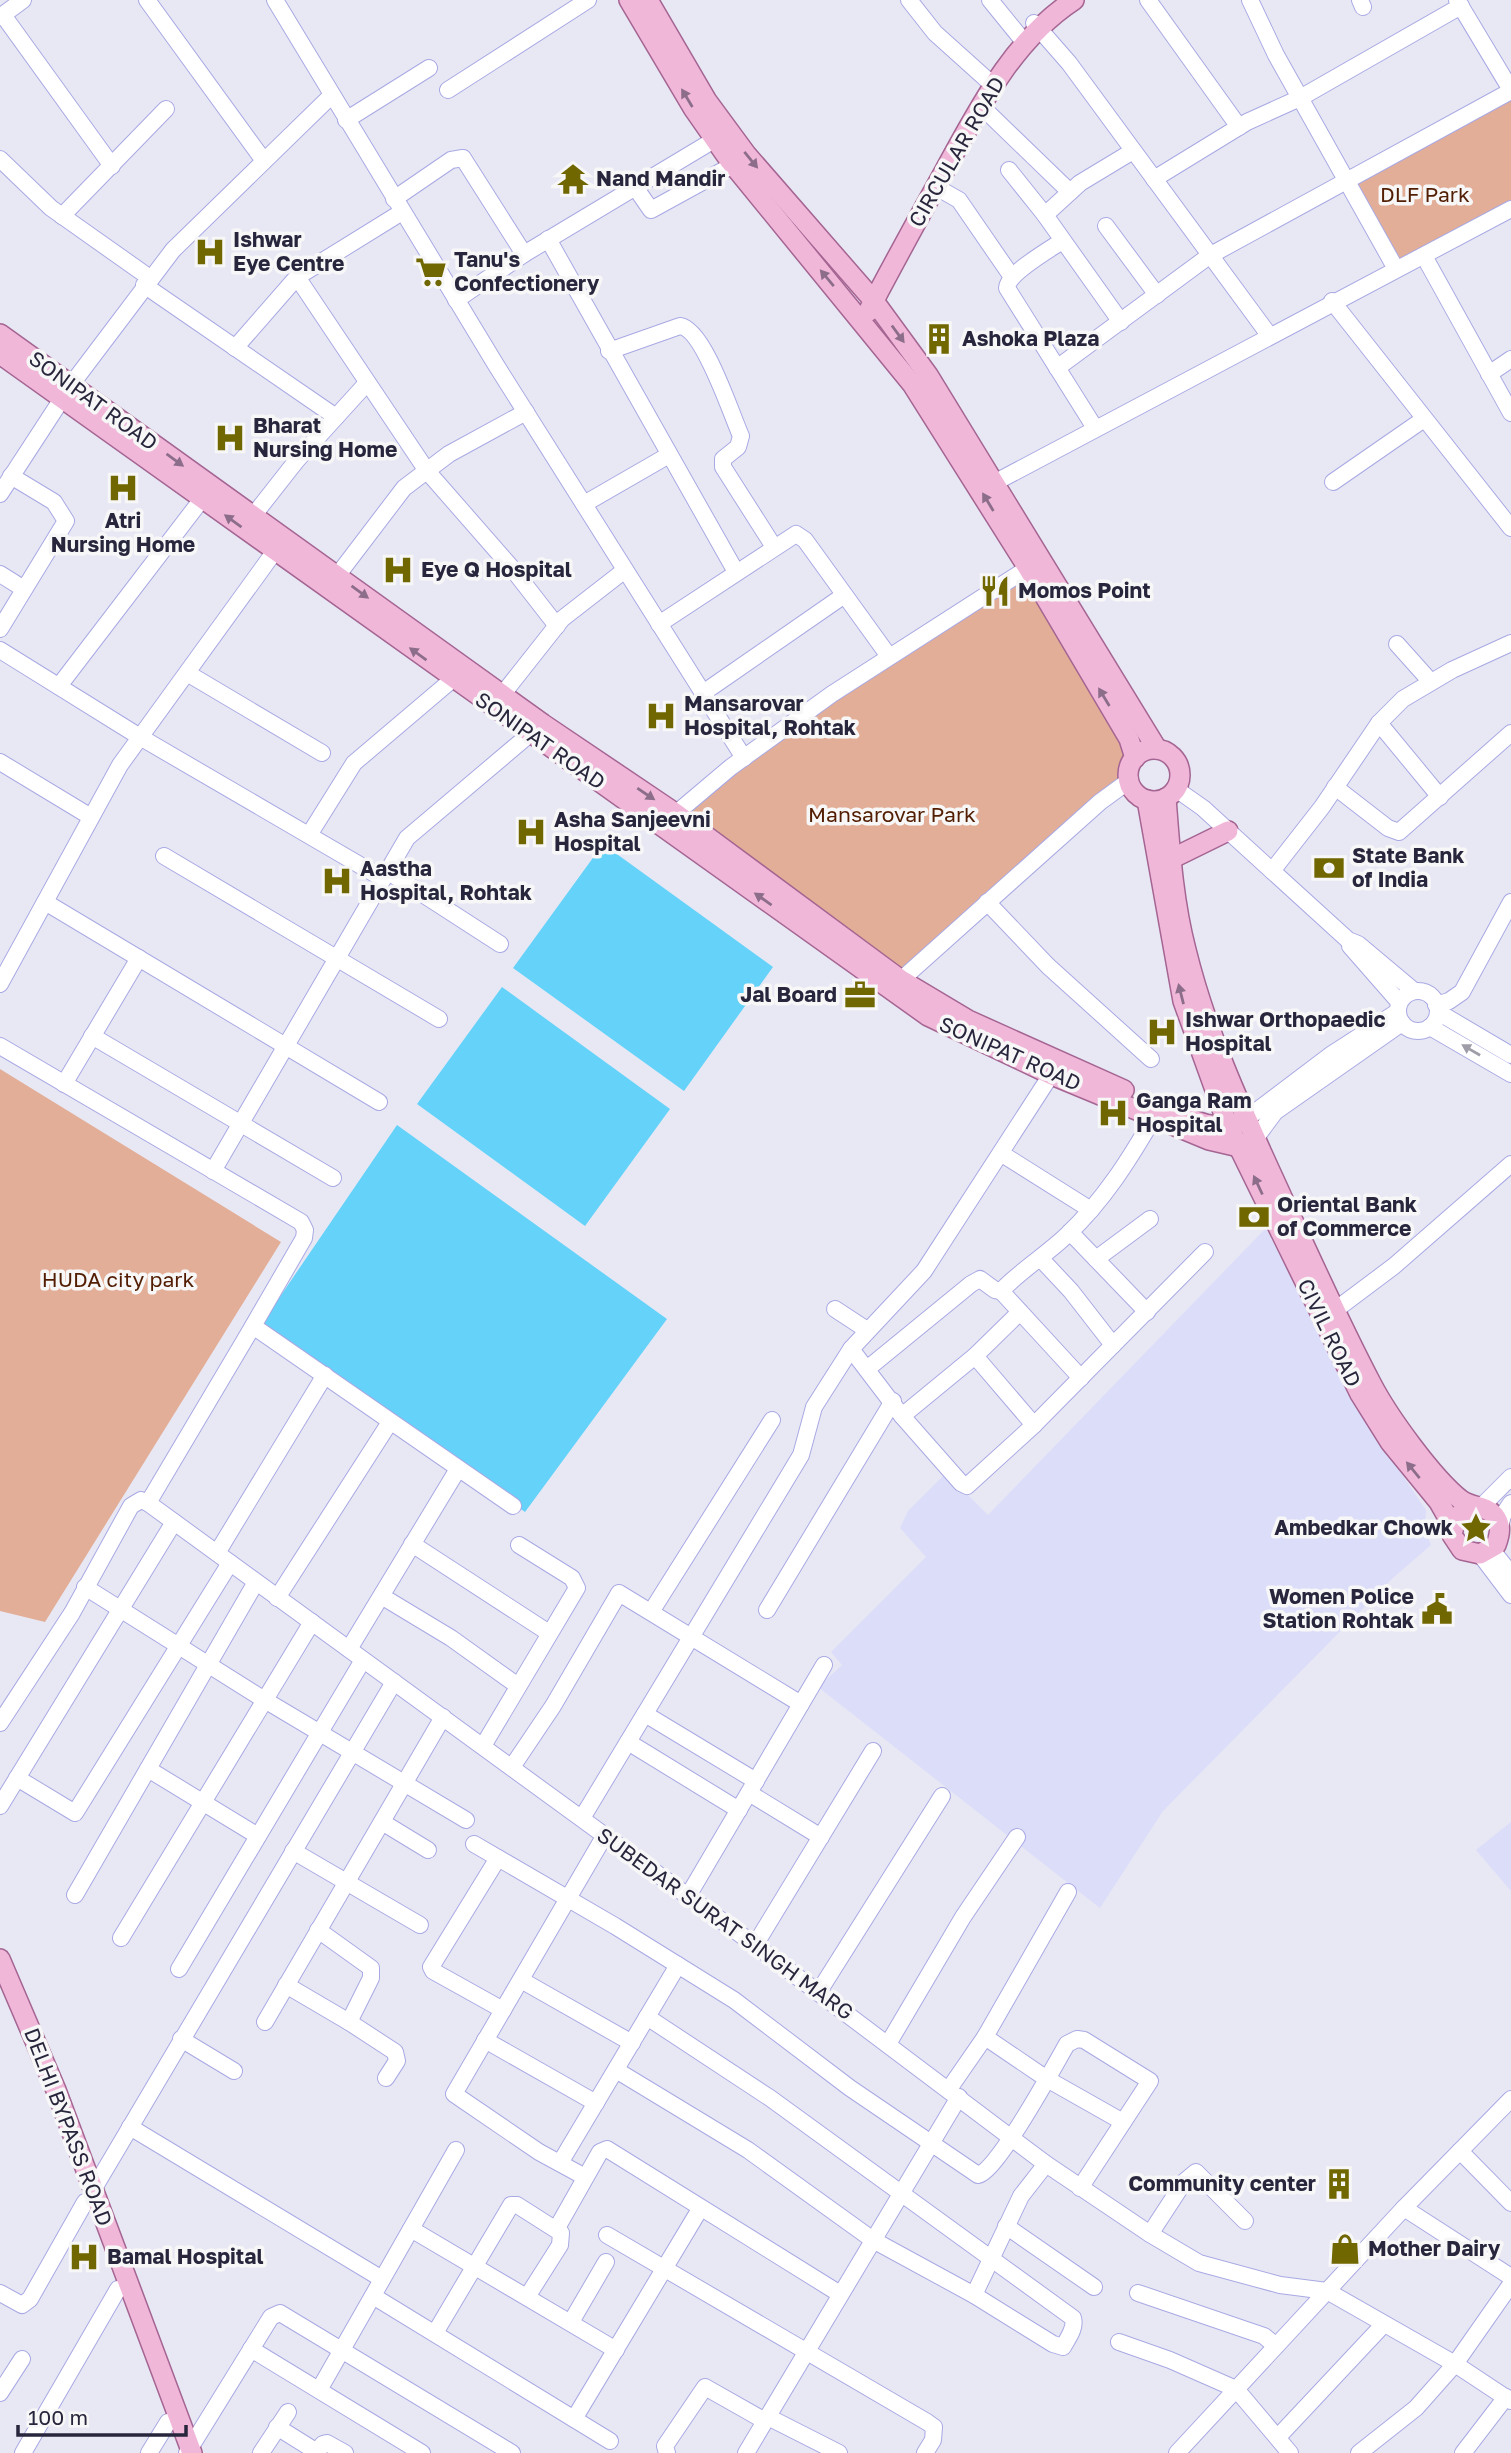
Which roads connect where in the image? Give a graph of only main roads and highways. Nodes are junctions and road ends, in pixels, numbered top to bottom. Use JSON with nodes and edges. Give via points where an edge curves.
{"nodes":[{"id":1,"x":629,"y":0,"type":"edge"},
{"id":2,"x":648,"y":0,"type":"edge"},
{"id":3,"x":1062,"y":0,"type":"edge"},
{"id":4,"x":1074,"y":0,"type":"edge"},
{"id":5,"x":1030,"y":33,"type":"junction"},
{"id":6,"x":677,"y":66,"type":"junction"},
{"id":7,"x":991,"y":84,"type":"junction"},
{"id":8,"x":722,"y":136,"type":"junction"},
{"id":9,"x":869,"y":296,"type":"junction"},
{"id":10,"x":858,"y":315,"type":"junction"},
{"id":11,"x":0,"y":334,"type":"edge"},
{"id":12,"x":0,"y":354,"type":"edge"},
{"id":13,"x":66,"y":391,"type":"junction"},
{"id":14,"x":1157,"y":750,"type":"junction"},
{"id":15,"x":1135,"y":758,"type":"junction"},
{"id":16,"x":1163,"y":796,"type":"junction"},
{"id":17,"x":668,"y":820,"type":"junction"},
{"id":18,"x":1228,"y":831,"type":"road end"},
{"id":19,"x":1171,"y":859,"type":"junction"},
{"id":20,"x":823,"y":934,"type":"junction"},
{"id":21,"x":1055,"y":1068,"type":"junction"},
{"id":22,"x":1238,"y":1123,"type":"junction"},
{"id":23,"x":1247,"y":1143,"type":"junction"},
{"id":24,"x":1476,"y":1507,"type":"junction"},
{"id":25,"x":1452,"y":1525,"type":"junction"},
{"id":26,"x":1496,"y":1541,"type":"edge"},
{"id":27,"x":0,"y":1959,"type":"edge"},
{"id":28,"x":0,"y":1990,"type":"edge"},
{"id":29,"x":89,"y":2196,"type":"junction"},
{"id":30,"x":187,"y":2452,"type":"edge"}],
"edges":[{"from":1,"to":6,"type":"main road"},
{"from":2,"to":6,"type":"main road"},
{"from":3,"to":5,"type":"main road","name":"CIRCULAR ROAD"},
{"from":4,"to":5,"type":"main road","name":"CIRCULAR ROAD"},
{"from":5,"to":7,"type":"main road","name":"CIRCULAR ROAD"},
{"from":6,"to":8,"type":"main road"},
{"from":7,"to":9,"type":"main road","name":"CIRCULAR ROAD","via":[[936,187]]},
{"from":7,"to":9,"type":"main road","name":"CIRCULAR ROAD","via":[[882,266]]},
{"from":8,"to":9,"type":"main road","one_way":true},
{"from":10,"to":8,"type":"main road","one_way":true,"via":[[733,165]]},
{"from":9,"to":10,"type":"main road","name":"CIRCULAR ROAD"},
{"from":9,"to":14,"type":"main road","one_way":true,"via":[[928,375]]},
{"from":15,"to":10,"type":"main road","one_way":true,"via":[[1129,739],[1028,568],[912,384]]},
{"from":11,"to":13,"type":"main road","name":"SONIPAT ROAD"},
{"from":12,"to":13,"type":"main road","name":"SONIPAT ROAD"},
{"from":13,"to":17,"type":"main road","name":"SONIPAT ROAD","one_way":true,"via":[[253,516]]},
{"from":17,"to":13,"type":"main road","name":"SONIPAT ROAD","one_way":true,"via":[[530,734],[202,499]]},
{"from":14,"to":15,"type":"main road"},
{"from":14,"to":16,"type":"main road","via":[[1178,766]]},
{"from":15,"to":16,"type":"main road","via":[[1129,780],[1137,794]]},
{"from":16,"to":19,"type":"main road"},
{"from":22,"to":16,"type":"main road","one_way":true,"via":[[1182,1001]]},
{"from":17,"to":20,"type":"main road","name":"SONIPAT ROAD"},
{"from":18,"to":19,"type":"main road"},
{"from":19,"to":22,"type":"main road","via":[[1185,948]]},
{"from":20,"to":21,"type":"main road","name":"SONIPAT ROAD"},
{"from":20,"to":21,"type":"main road","name":"SONIPAT ROAD","via":[[928,1016]]},
{"from":21,"to":22,"type":"main road","name":"SONIPAT ROAD","via":[[1213,1126]]},
{"from":21,"to":23,"type":"main road","name":"SONIPAT ROAD","via":[[1209,1140]]},
{"from":22,"to":23,"type":"main road","name":"CIVIL ROAD"},
{"from":23,"to":24,"type":"main road","name":"CIVIL ROAD","via":[[1373,1387],[1451,1491]]},
{"from":25,"to":23,"type":"main road","name":"CIVIL ROAD","one_way":true,"via":[[1360,1394]]},
{"from":24,"to":25,"type":"main road","via":[[1456,1517]]},
{"from":24,"to":26,"type":"main road","via":[[1490,1511]]},
{"from":25,"to":26,"type":"main road","via":[[1455,1543],[1462,1550]]},
{"from":27,"to":29,"type":"main road","name":"DELHI BYPASS ROAD","via":[[57,2090]]},
{"from":28,"to":29,"type":"main road","name":"DELHI BYPASS ROAD"},
{"from":29,"to":30,"type":"main road","name":"DELHI BYPASS ROAD"}]}
